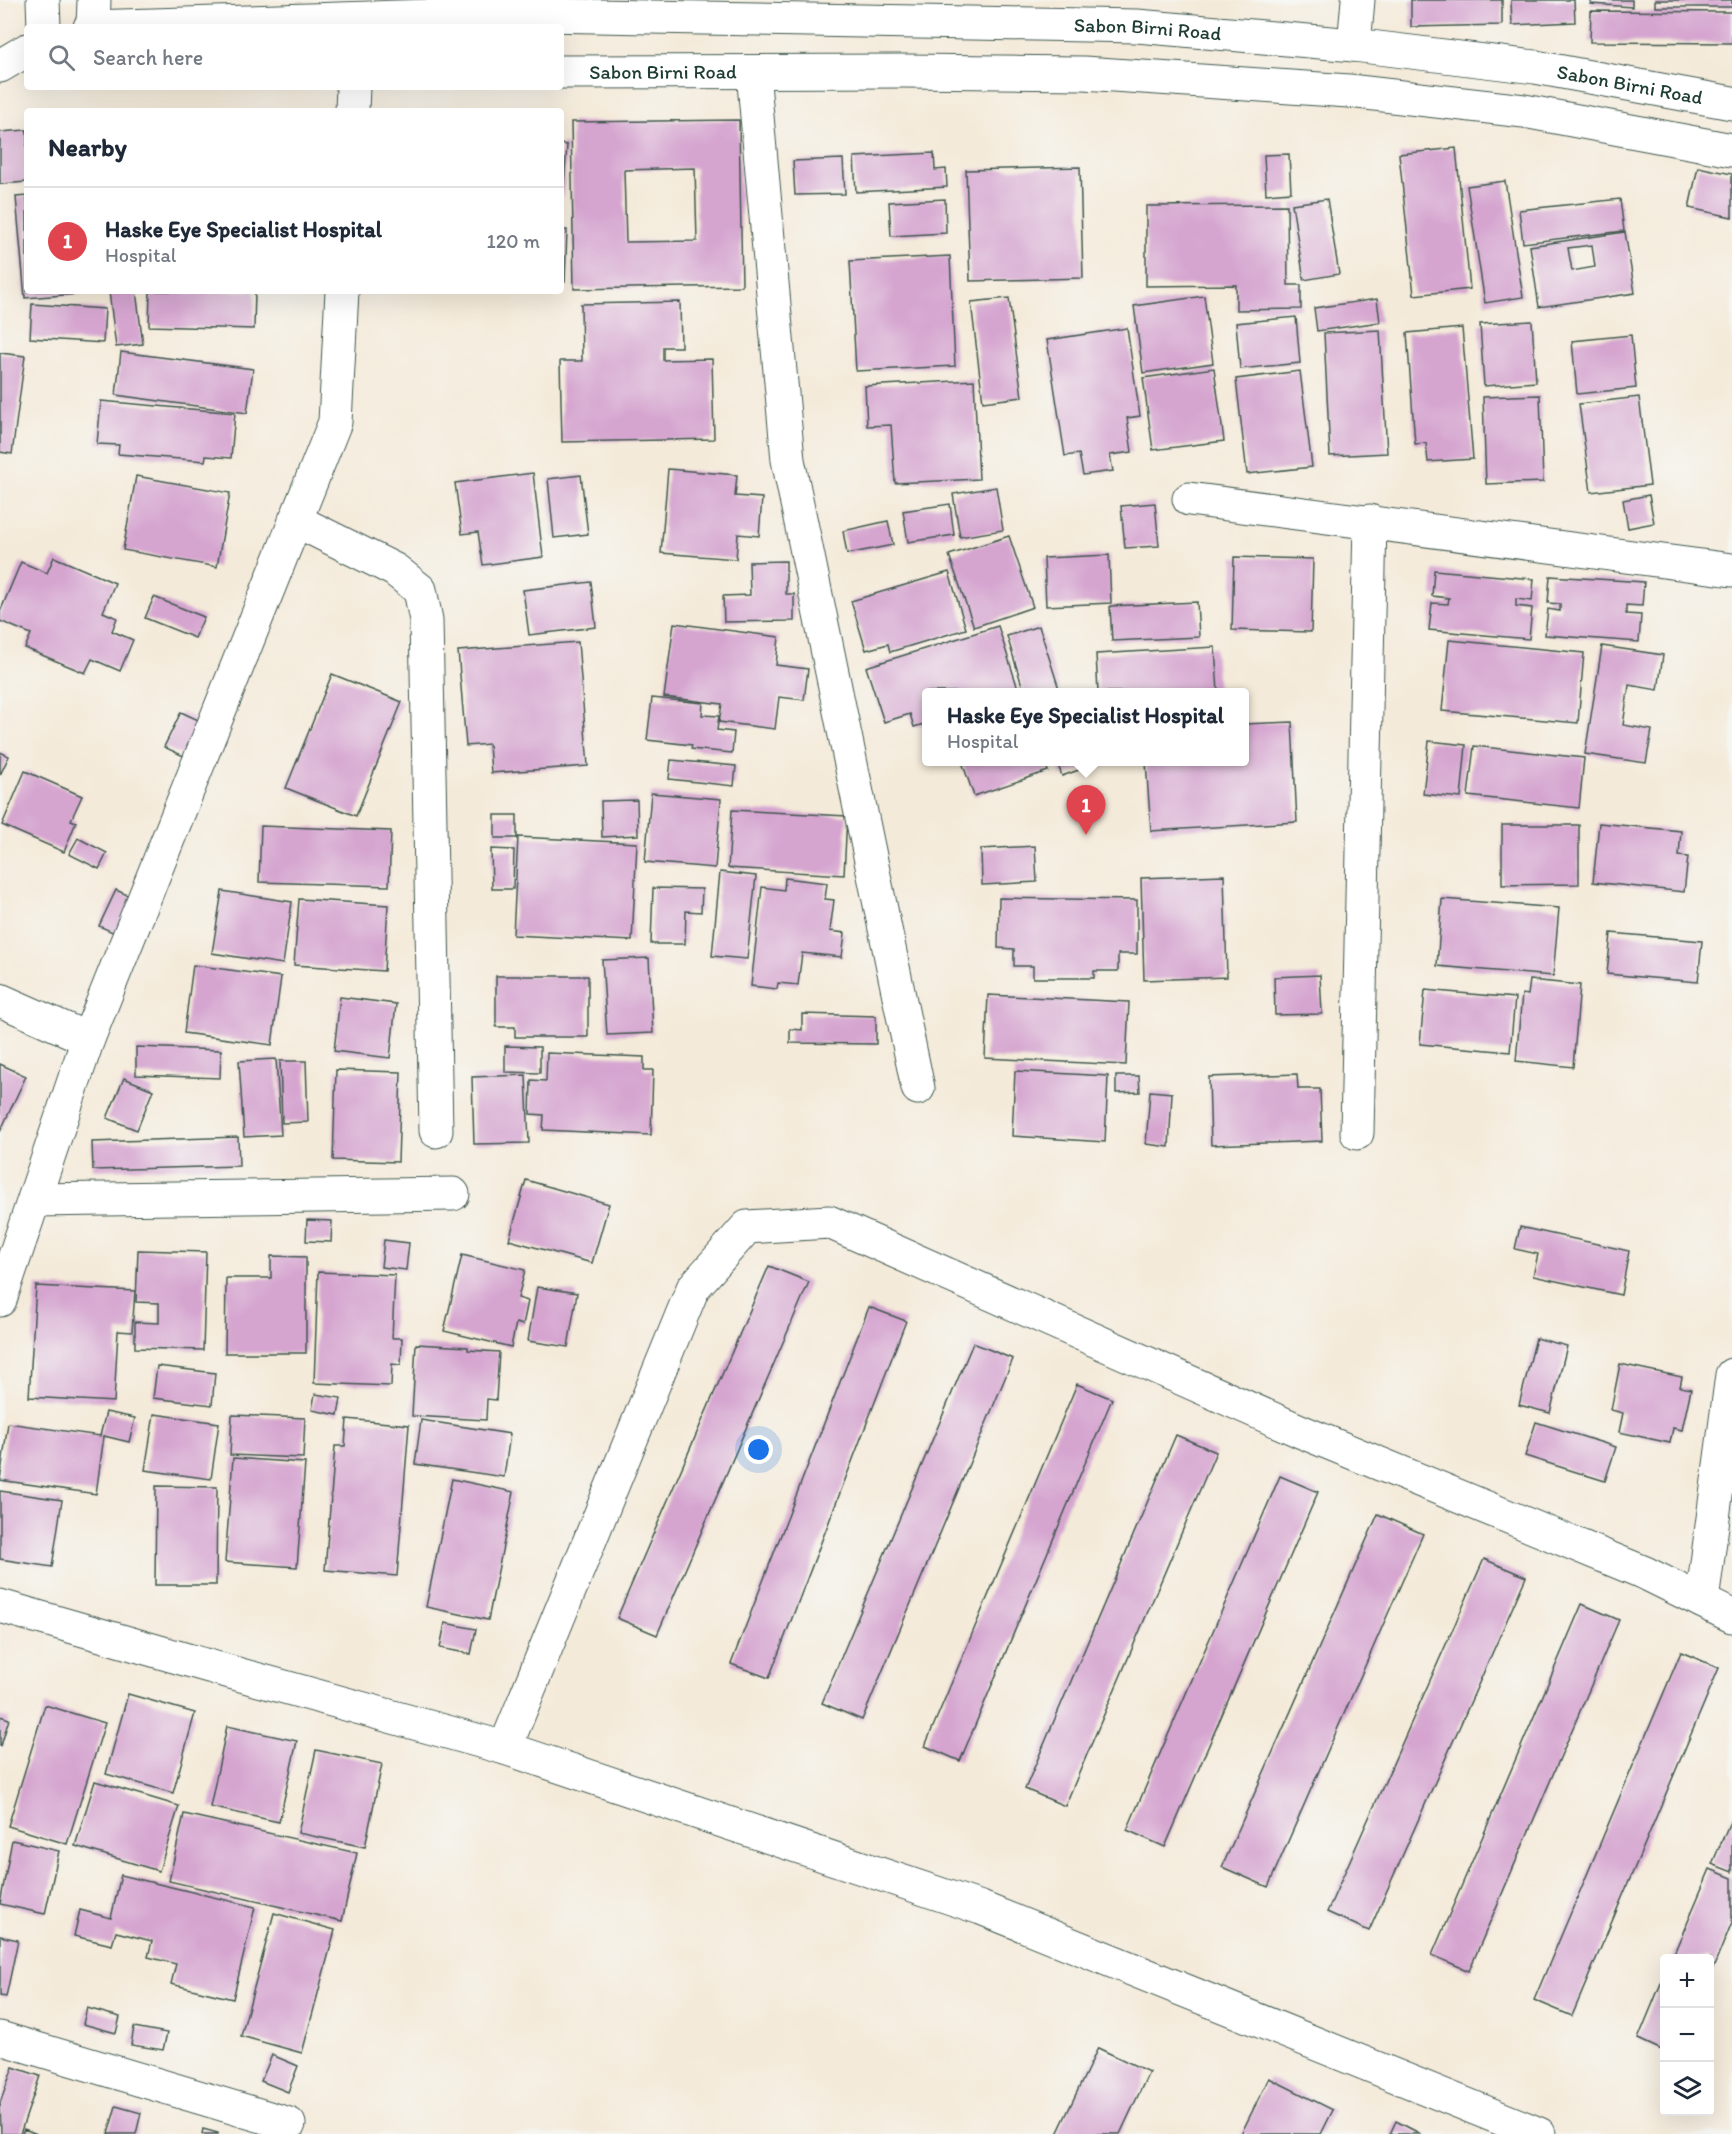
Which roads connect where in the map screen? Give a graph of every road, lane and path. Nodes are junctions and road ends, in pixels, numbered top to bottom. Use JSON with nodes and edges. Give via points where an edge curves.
{"nodes":[{"id":1,"x":43,"y":0,"type":"edge"},
{"id":2,"x":94,"y":0,"type":"edge"},
{"id":3,"x":1358,"y":0,"type":"edge"},
{"id":4,"x":492,"y":7,"type":"edge"},
{"id":5,"x":900,"y":11,"type":"edge"},
{"id":6,"x":44,"y":24,"type":"edge"},
{"id":7,"x":92,"y":24,"type":"edge"},
{"id":8,"x":152,"y":24,"type":"edge"},
{"id":9,"x":1354,"y":45,"type":"junction"},
{"id":10,"x":24,"y":52,"type":"edge"},
{"id":11,"x":0,"y":66,"type":"edge"},
{"id":12,"x":564,"y":72,"type":"edge"},
{"id":13,"x":753,"y":72,"type":"junction"},
{"id":14,"x":0,"y":76,"type":"edge"},
{"id":15,"x":24,"y":77,"type":"edge"},
{"id":16,"x":353,"y":90,"type":"edge"},
{"id":17,"x":1732,"y":103,"type":"edge"},
{"id":18,"x":352,"y":108,"type":"edge"},
{"id":19,"x":1732,"y":150,"type":"edge"},
{"id":20,"x":342,"y":294,"type":"edge"},
{"id":21,"x":1189,"y":499,"type":"dead end"},
{"id":22,"x":296,"y":520,"type":"junction"},
{"id":23,"x":1370,"y":521,"type":"junction"},
{"id":24,"x":1732,"y":570,"type":"edge"},
{"id":25,"x":0,"y":1000,"type":"edge"},
{"id":26,"x":88,"y":1039,"type":"junction"},
{"id":27,"x":918,"y":1088,"type":"dead end"},
{"id":28,"x":436,"y":1131,"type":"dead end"},
{"id":29,"x":1357,"y":1133,"type":"dead end"},
{"id":30,"x":453,"y":1194,"type":"dead end"},
{"id":31,"x":34,"y":1200,"type":"junction"},
{"id":32,"x":0,"y":1300,"type":"edge"},
{"id":33,"x":1732,"y":1375,"type":"edge"},
{"id":34,"x":1713,"y":1593,"type":"edge"},
{"id":35,"x":0,"y":1606,"type":"edge"},
{"id":36,"x":1732,"y":1616,"type":"edge"},
{"id":37,"x":505,"y":1748,"type":"junction"},
{"id":38,"x":0,"y":2038,"type":"edge"},
{"id":39,"x":289,"y":2124,"type":"dead end"},
{"id":40,"x":1539,"y":2134,"type":"edge"}],
"edges":[{"from":1,"to":6,"type":"street"},
{"from":2,"to":7,"type":"street"},
{"from":3,"to":9,"type":"street"},
{"from":4,"to":5,"type":"street","name":"Sabon Birni Road"},
{"from":4,"to":8,"type":"street","name":"Sabon Birni Road"},
{"from":5,"to":9,"type":"street","name":"Sabon Birni Road"},
{"from":9,"to":17,"type":"street","name":"Sabon Birni Road","via":[[1535,67]]},
{"from":10,"to":11,"type":"street"},
{"from":12,"to":13,"type":"street","name":"Sabon Birni Road"},
{"from":13,"to":19,"type":"street","name":"Sabon Birni Road","via":[[1084,73],[1349,91],[1524,111]]},
{"from":13,"to":27,"type":"street","via":[[788,459]]},
{"from":14,"to":15,"type":"street"},
{"from":16,"to":18,"type":"street"},
{"from":20,"to":22,"type":"street","via":[[335,422]]},
{"from":21,"to":23,"type":"street"},
{"from":22,"to":26,"type":"street"},
{"from":22,"to":28,"type":"street","via":[[395,570],[420,591],[426,620]]},
{"from":23,"to":24,"type":"street"},
{"from":23,"to":29,"type":"street"},
{"from":25,"to":26,"type":"street"},
{"from":26,"to":31,"type":"street"},
{"from":30,"to":31,"type":"street"},
{"from":31,"to":32,"type":"street"},
{"from":33,"to":34,"type":"street"},
{"from":34,"to":36,"type":"street"},
{"from":34,"to":37,"type":"street","via":[[1645,1573],[1300,1431],[829,1222],[747,1227],[693,1288]]},
{"from":35,"to":37,"type":"street"},
{"from":37,"to":40,"type":"street","via":[[981,1908]]},
{"from":38,"to":39,"type":"street"}]}
